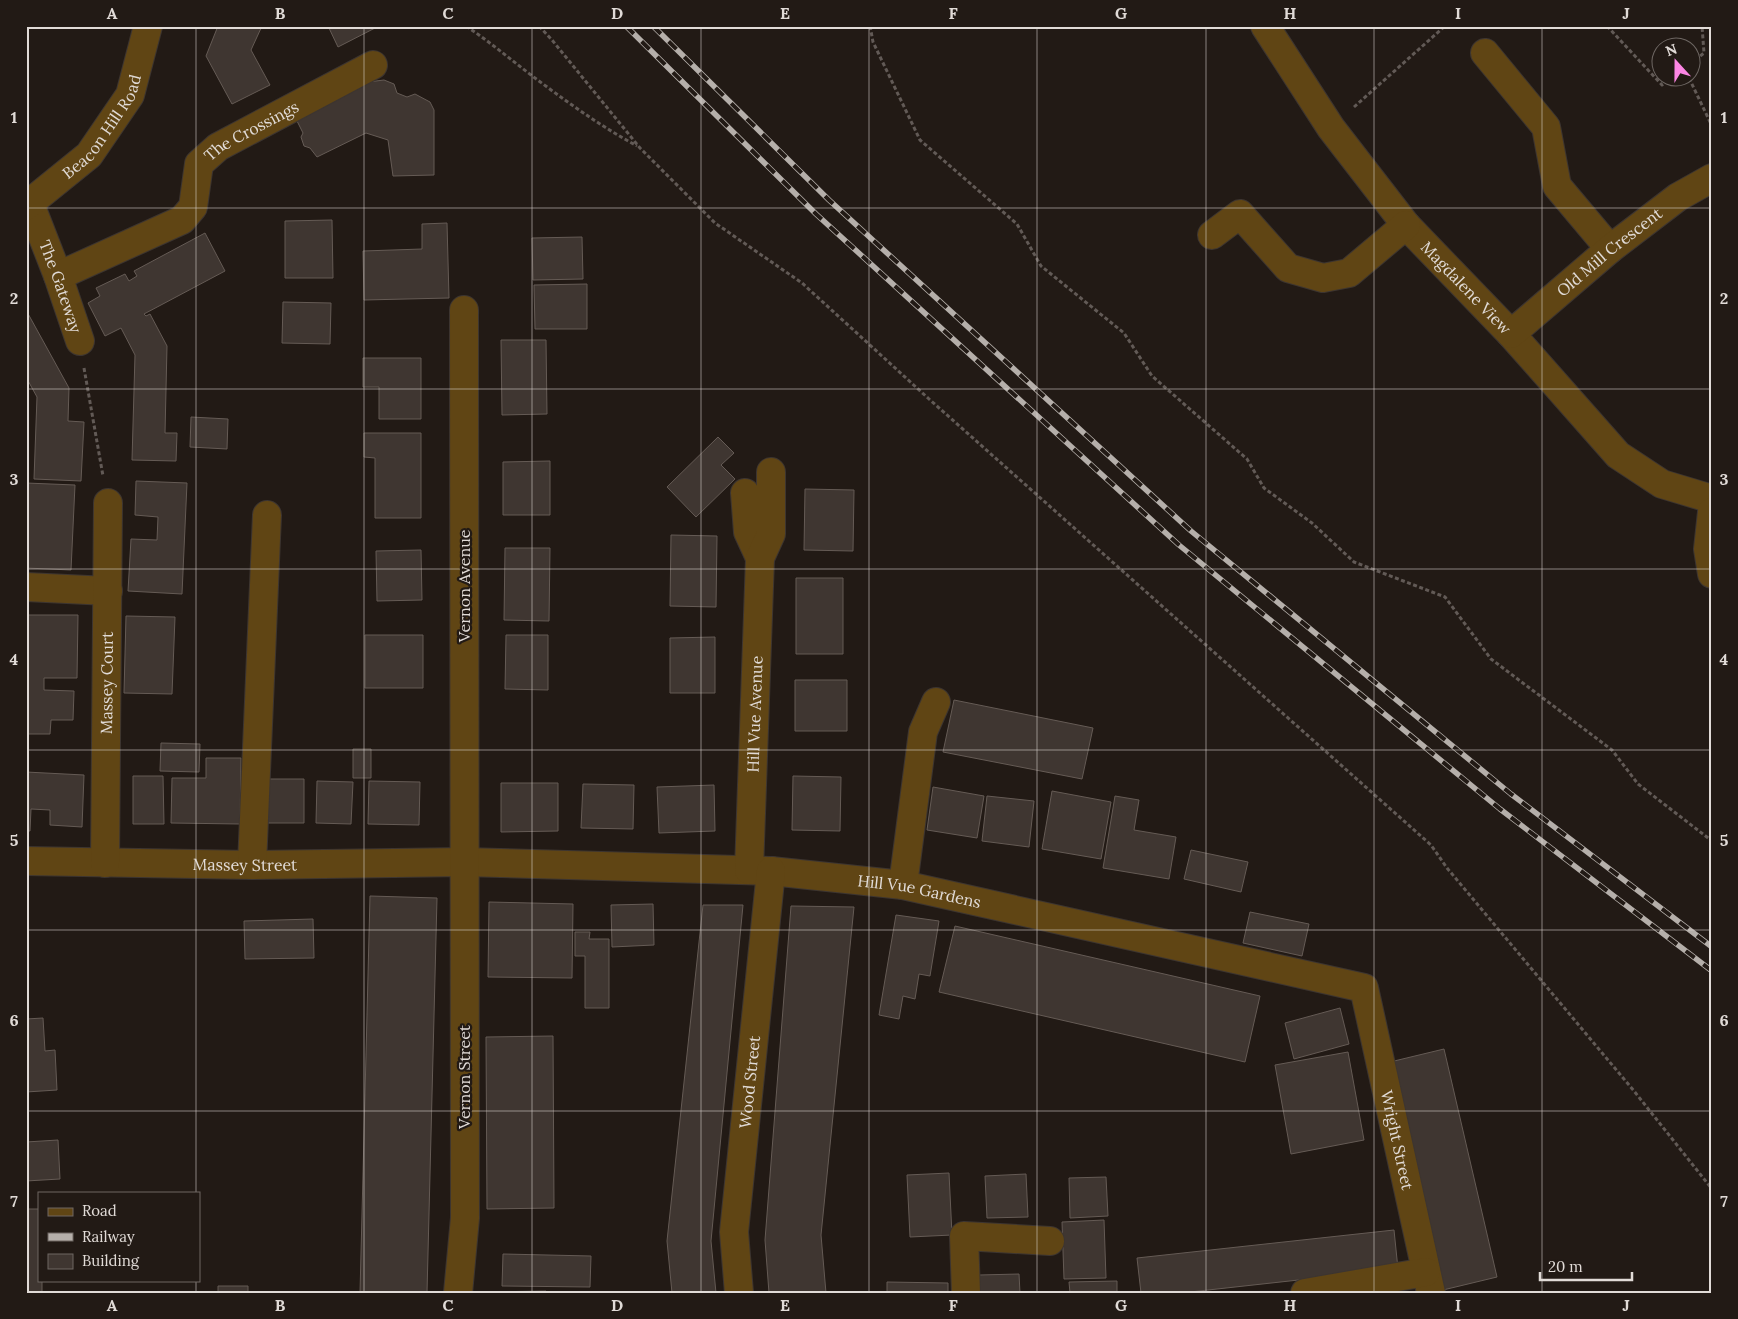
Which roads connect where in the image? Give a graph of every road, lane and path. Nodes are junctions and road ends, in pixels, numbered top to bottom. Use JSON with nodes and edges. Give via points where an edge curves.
{"nodes":[{"id":1,"x":148,"y":26,"type":"edge"},
{"id":2,"x":466,"y":26,"type":"edge"},
{"id":3,"x":539,"y":26,"type":"edge"},
{"id":4,"x":870,"y":26,"type":"edge"},
{"id":5,"x":1264,"y":26,"type":"edge"},
{"id":6,"x":1445,"y":26,"type":"edge"},
{"id":7,"x":1607,"y":26,"type":"edge"},
{"id":8,"x":1702,"y":26,"type":"edge"},
{"id":9,"x":1485,"y":53,"type":"dead end"},
{"id":10,"x":1700,"y":56,"type":"edge"},
{"id":11,"x":373,"y":65,"type":"dead end"},
{"id":12,"x":1650,"y":72,"type":"edge"},
{"id":13,"x":1694,"y":88,"type":"edge"},
{"id":14,"x":1712,"y":126,"type":"edge"},
{"id":15,"x":1331,"y":128,"type":"junction"},
{"id":16,"x":640,"y":148,"type":"junction"},
{"id":17,"x":1712,"y":178,"type":"edge"},
{"id":18,"x":28,"y":205,"type":"edge"},
{"id":19,"x":1406,"y":225,"type":"junction"},
{"id":20,"x":1212,"y":235,"type":"dead end"},
{"id":21,"x":1610,"y":249,"type":"junction"},
{"id":22,"x":58,"y":276,"type":"junction"},
{"id":23,"x":464,"y":310,"type":"dead end"},
{"id":24,"x":1511,"y":334,"type":"junction"},
{"id":25,"x":80,"y":341,"type":"joint"},
{"id":26,"x":771,"y":472,"type":"dead end"},
{"id":27,"x":745,"y":493,"type":"dead end"},
{"id":28,"x":1712,"y":499,"type":"edge"},
{"id":29,"x":108,"y":503,"type":"joint"},
{"id":30,"x":1712,"y":512,"type":"edge"},
{"id":31,"x":267,"y":515,"type":"dead end"},
{"id":32,"x":760,"y":558,"type":"junction"},
{"id":33,"x":1712,"y":574,"type":"edge"},
{"id":34,"x":26,"y":587,"type":"edge"},
{"id":35,"x":108,"y":591,"type":"junction"},
{"id":36,"x":936,"y":702,"type":"dead end"},
{"id":37,"x":1712,"y":842,"type":"edge"},
{"id":38,"x":26,"y":861,"type":"edge"},
{"id":39,"x":464,"y":862,"type":"junction"},
{"id":40,"x":104,"y":863,"type":"junction"},
{"id":41,"x":252,"y":865,"type":"junction"},
{"id":42,"x":760,"y":870,"type":"junction"},
{"id":43,"x":903,"y":885,"type":"junction"},
{"id":44,"x":1364,"y":988,"type":"joint"},
{"id":45,"x":1712,"y":1189,"type":"edge"},
{"id":46,"x":1050,"y":1241,"type":"dead end"},
{"id":47,"x":1428,"y":1283,"type":"edge"},
{"id":48,"x":458,"y":1293,"type":"edge"},
{"id":49,"x":739,"y":1293,"type":"edge"},
{"id":50,"x":966,"y":1293,"type":"edge"},
{"id":51,"x":1305,"y":1293,"type":"edge"}],
"edges":[{"from":1,"to":18,"type":"street","name":"Beacon Hill Road","via":[[130,95],[89,155]]},
{"from":2,"to":16,"type":"path","via":[[596,122]]},
{"from":3,"to":16,"type":"path"},
{"from":4,"to":37,"type":"path","via":[[873,42],[920,140],[1017,224],[1041,266],[1124,333],[1152,376],[1247,459],[1264,488],[1312,523],[1354,562],[1445,597],[1491,659],[1612,750],[1638,784]]},
{"from":5,"to":15,"type":"street","name":"Magdalene View"},
{"from":6,"to":15,"type":"path"},
{"from":7,"to":12,"type":"path"},
{"from":8,"to":10,"type":"path","via":[[1704,53]]},
{"from":9,"to":21,"type":"street","via":[[1546,127],[1557,186]]},
{"from":11,"to":22,"type":"street","name":"The Crossings","via":[[218,147],[199,164],[193,207],[182,220]]},
{"from":13,"to":14,"type":"path"},
{"from":15,"to":19,"type":"street","name":"Magdalene View"},
{"from":16,"to":45,"type":"path","via":[[715,222],[802,283],[1431,845],[1446,868]]},
{"from":17,"to":21,"type":"street","name":"Old Mill Crescent","via":[[1678,197]]},
{"from":18,"to":22,"type":"street","name":"The Gateway"},
{"from":19,"to":20,"type":"street","via":[[1349,273],[1323,278],[1288,268],[1240,214]]},
{"from":19,"to":24,"type":"street","name":"Magdalene View"},
{"from":21,"to":24,"type":"street","name":"Old Mill Crescent"},
{"from":22,"to":25,"type":"street","name":"The Gateway"},
{"from":23,"to":39,"type":"street","name":"Vernon Avenue"},
{"from":24,"to":28,"type":"street","name":"Magdalene View","via":[[1618,455],[1662,484]]},
{"from":25,"to":29,"type":"path"},
{"from":26,"to":32,"type":"street","via":[[771,534]]},
{"from":27,"to":32,"type":"street","via":[[748,532]]},
{"from":29,"to":35,"type":"street","name":"Massey Court"},
{"from":30,"to":33,"type":"street","via":[[1708,549]]},
{"from":31,"to":41,"type":"street"},
{"from":32,"to":42,"type":"street","name":"Hill Vue Avenue"},
{"from":34,"to":35,"type":"street"},
{"from":35,"to":40,"type":"street","name":"Massey Court"},
{"from":36,"to":43,"type":"street","via":[[922,732]]},
{"from":38,"to":40,"type":"street","name":"Massey Street"},
{"from":39,"to":41,"type":"street","name":"Massey Street"},
{"from":39,"to":42,"type":"street","name":"Hill Vue Gardens"},
{"from":39,"to":48,"type":"street","name":"Vernon Street","via":[[465,1218]]},
{"from":40,"to":41,"type":"street","name":"Massey Street"},
{"from":42,"to":43,"type":"street","name":"Hill Vue Gardens"},
{"from":42,"to":49,"type":"street","name":"Wood Street","via":[[734,1232]]},
{"from":43,"to":44,"type":"street","name":"Hill Vue Gardens"},
{"from":44,"to":47,"type":"street","name":"Wright Street"},
{"from":46,"to":50,"type":"street","via":[[964,1236]]},
{"from":47,"to":51,"type":"street"}]}
